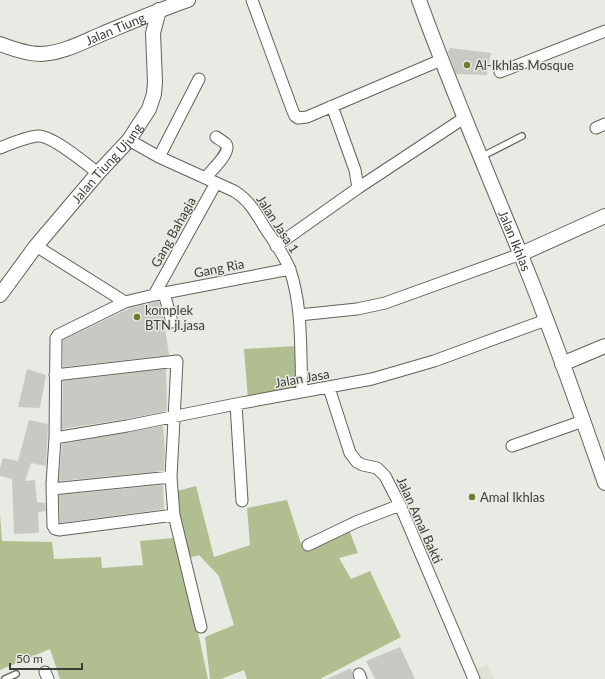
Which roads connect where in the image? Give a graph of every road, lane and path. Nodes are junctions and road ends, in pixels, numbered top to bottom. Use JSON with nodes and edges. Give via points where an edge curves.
{"nodes":[{"id":1,"x":188,"y":0,"type":"edge"},
{"id":2,"x":252,"y":0,"type":"edge"},
{"id":3,"x":419,"y":0,"type":"edge"},
{"id":4,"x":159,"y":10,"type":"junction"},
{"id":5,"x":605,"y":31,"type":"edge"},
{"id":6,"x":0,"y":44,"type":"edge"},
{"id":7,"x":441,"y":60,"type":"junction"},
{"id":8,"x":500,"y":72,"type":"dead end"},
{"id":9,"x":198,"y":79,"type":"dead end"},
{"id":10,"x":332,"y":106,"type":"junction"},
{"id":11,"x":464,"y":118,"type":"junction"},
{"id":12,"x":522,"y":136,"type":"dead end"},
{"id":13,"x":216,"y":137,"type":"dead end"},
{"id":14,"x":129,"y":140,"type":"junction"},
{"id":15,"x":0,"y":148,"type":"edge"},
{"id":16,"x":159,"y":157,"type":"junction"},
{"id":17,"x":480,"y":157,"type":"junction"},
{"id":18,"x":98,"y":173,"type":"junction"},
{"id":19,"x":205,"y":178,"type":"junction"},
{"id":20,"x":216,"y":183,"type":"junction"},
{"id":21,"x":358,"y":188,"type":"junction"},
{"id":22,"x":605,"y":216,"type":"edge"},
{"id":23,"x":36,"y":246,"type":"junction"},
{"id":24,"x":276,"y":246,"type":"junction"},
{"id":25,"x":521,"y":254,"type":"junction"},
{"id":26,"x":290,"y":269,"type":"junction"},
{"id":27,"x":159,"y":294,"type":"junction"},
{"id":28,"x":0,"y":295,"type":"edge"},
{"id":29,"x":125,"y":302,"type":"junction"},
{"id":30,"x":299,"y":315,"type":"junction"},
{"id":31,"x":546,"y":320,"type":"junction"},
{"id":32,"x":172,"y":322,"type":"dead end"},
{"id":33,"x":605,"y":346,"type":"edge"},
{"id":34,"x":562,"y":364,"type":"junction"},
{"id":35,"x":55,"y":375,"type":"junction"},
{"id":36,"x":329,"y":388,"type":"junction"},
{"id":37,"x":302,"y":392,"type":"junction"},
{"id":38,"x":236,"y":404,"type":"junction"},
{"id":39,"x":174,"y":416,"type":"junction"},
{"id":40,"x":583,"y":420,"type":"junction"},
{"id":41,"x":55,"y":438,"type":"junction"},
{"id":42,"x":512,"y":446,"type":"dead end"},
{"id":43,"x":171,"y":477,"type":"junction"},
{"id":44,"x":605,"y":483,"type":"edge"},
{"id":45,"x":52,"y":489,"type":"junction"},
{"id":46,"x":242,"y":501,"type":"dead end"},
{"id":47,"x":400,"y":505,"type":"junction"},
{"id":48,"x":174,"y":515,"type":"junction"},
{"id":49,"x":308,"y":545,"type":"dead end"},
{"id":50,"x":201,"y":627,"type":"dead end"},
{"id":51,"x":16,"y":674,"type":"dead end"},
{"id":52,"x":5,"y":679,"type":"edge"},
{"id":53,"x":474,"y":679,"type":"edge"}],
"edges":[{"from":1,"to":4,"type":"street","name":"Jalan Tiung"},
{"from":2,"to":10,"type":"street","via":[[295,116],[307,117]]},
{"from":3,"to":7,"type":"street","name":"Jalan Ikhlas"},
{"from":4,"to":6,"type":"street","name":"Jalan Tiung","via":[[67,48],[40,54]]},
{"from":4,"to":14,"type":"street","name":"Jalan Tiung Ujung","via":[[153,33],[154,94],[149,109]]},
{"from":5,"to":8,"type":"street"},
{"from":7,"to":10,"type":"street"},
{"from":7,"to":11,"type":"street","name":"Jalan Ikhlas"},
{"from":9,"to":16,"type":"street"},
{"from":10,"to":21,"type":"street","via":[[355,170]]},
{"from":11,"to":17,"type":"street","name":"Jalan Ikhlas"},
{"from":11,"to":21,"type":"street"},
{"from":12,"to":17,"type":"lane"},
{"from":13,"to":19,"type":"street","via":[[228,149]]},
{"from":14,"to":16,"type":"street","name":"Jalan Jasa 1"},
{"from":14,"to":18,"type":"street","name":"Jalan Tiung Ujung"},
{"from":15,"to":18,"type":"street","via":[[39,136],[51,138]]},
{"from":16,"to":19,"type":"street","name":"Jalan Jasa 1"},
{"from":17,"to":25,"type":"street","name":"Jalan Ikhlas"},
{"from":18,"to":23,"type":"street","name":"Jalan Tiung Ujung"},
{"from":19,"to":20,"type":"street","name":"Jalan Jasa 1"},
{"from":20,"to":24,"type":"street","name":"Jalan Jasa 1","via":[[243,196]]},
{"from":20,"to":27,"type":"street","name":"Gang Bahagia"},
{"from":21,"to":24,"type":"street"},
{"from":22,"to":25,"type":"street"},
{"from":23,"to":28,"type":"street","name":"Jalan Tiung Ujung"},
{"from":23,"to":29,"type":"street"},
{"from":24,"to":26,"type":"street","name":"Jalan Jasa 1"},
{"from":25,"to":30,"type":"street","via":[[385,303],[358,309]]},
{"from":25,"to":31,"type":"street","name":"Jalan Ikhlas"},
{"from":26,"to":27,"type":"street","name":"Gang Ria"},
{"from":26,"to":30,"type":"street","name":"Jalan Jasa 1"},
{"from":27,"to":29,"type":"street","name":"Gang Ria"},
{"from":27,"to":32,"type":"street"},
{"from":29,"to":35,"type":"street","name":"Gang Ria","via":[[58,335]]},
{"from":30,"to":37,"type":"street","name":"Jalan Jasa 1"},
{"from":31,"to":34,"type":"street","name":"Jalan Ikhlas"},
{"from":31,"to":36,"type":"street","name":"Jalan Jasa","via":[[434,362]]},
{"from":33,"to":34,"type":"street"},
{"from":34,"to":40,"type":"street","name":"Jalan Ikhlas"},
{"from":35,"to":39,"type":"street","via":[[177,361]]},
{"from":35,"to":41,"type":"street"},
{"from":36,"to":37,"type":"street","name":"Jalan Jasa"},
{"from":36,"to":47,"type":"street","name":"Jalan Amal Bakti","via":[[350,453],[357,462],[377,468],[385,476]]},
{"from":37,"to":38,"type":"street","name":"Jalan Jasa"},
{"from":38,"to":39,"type":"street","name":"Jalan Jasa"},
{"from":38,"to":46,"type":"street"},
{"from":39,"to":41,"type":"street","name":"Jalan Jasa"},
{"from":39,"to":43,"type":"street"},
{"from":40,"to":42,"type":"street"},
{"from":40,"to":44,"type":"street","name":"Jalan Ikhlas"},
{"from":41,"to":45,"type":"street"},
{"from":43,"to":45,"type":"street"},
{"from":43,"to":48,"type":"street"},
{"from":45,"to":48,"type":"street","via":[[53,523],[59,530]]},
{"from":47,"to":49,"type":"street"},
{"from":47,"to":53,"type":"street","name":"Jalan Amal Bakti"},
{"from":48,"to":50,"type":"street"},
{"from":51,"to":52,"type":"lane"}]}
